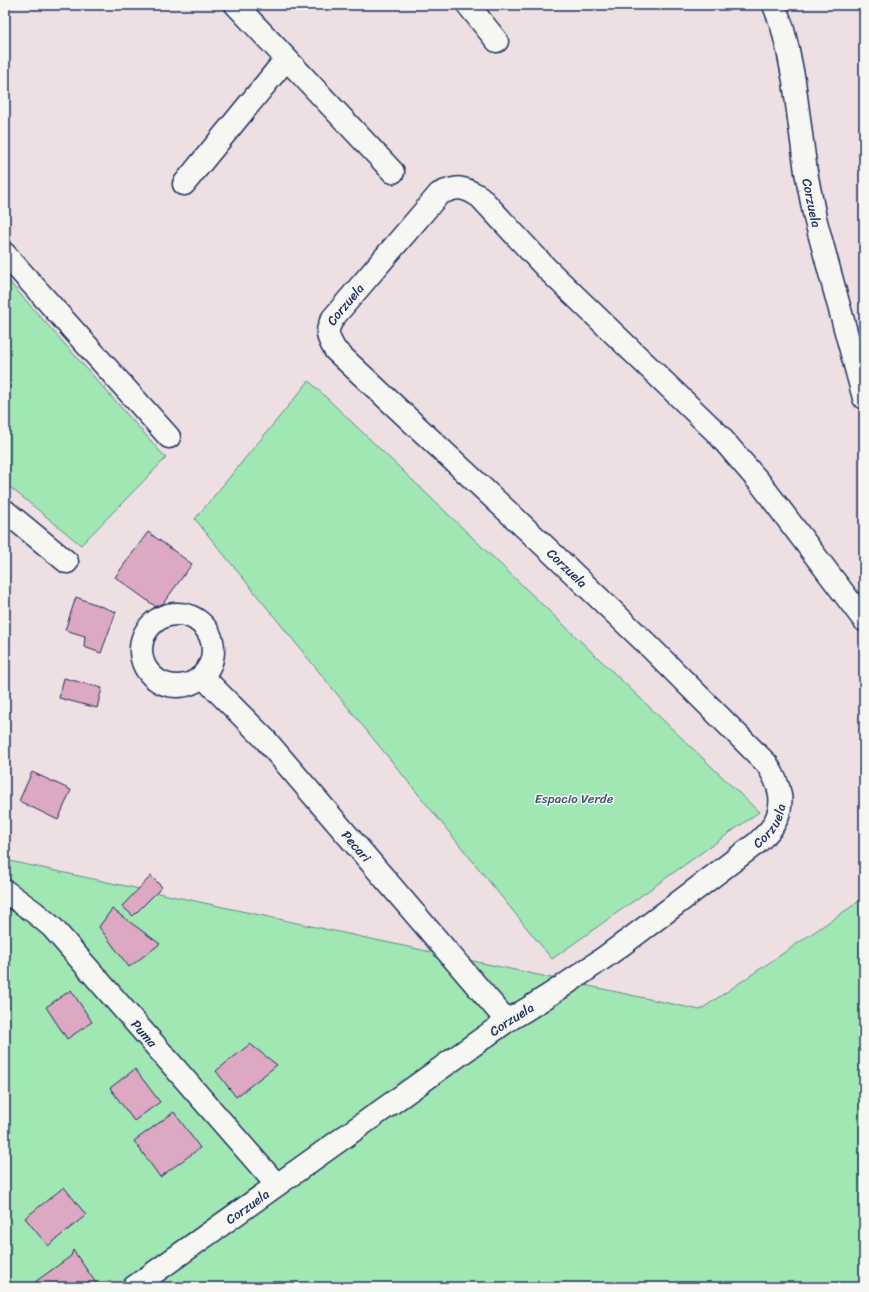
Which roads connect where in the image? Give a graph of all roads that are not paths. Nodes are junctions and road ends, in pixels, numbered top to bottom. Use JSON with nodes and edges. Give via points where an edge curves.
{"nodes":[{"id":1,"x":236,"y":5,"type":"edge"},
{"id":2,"x":468,"y":5,"type":"edge"},
{"id":3,"x":774,"y":5,"type":"edge"},
{"id":4,"x":497,"y":41,"type":"dead end"},
{"id":5,"x":286,"y":59,"type":"junction"},
{"id":6,"x":394,"y":172,"type":"dead end"},
{"id":7,"x":184,"y":184,"type":"dead end"},
{"id":8,"x":5,"y":254,"type":"edge"},
{"id":9,"x":864,"y":398,"type":"edge"},
{"id":10,"x":169,"y":437,"type":"dead end"},
{"id":11,"x":5,"y":511,"type":"edge"},
{"id":12,"x":67,"y":562,"type":"dead end"},
{"id":13,"x":864,"y":620,"type":"edge"},
{"id":14,"x":202,"y":676,"type":"dead end"},
{"id":15,"x":5,"y":891,"type":"edge"},
{"id":16,"x":507,"y":1021,"type":"junction"},
{"id":17,"x":276,"y":1184,"type":"junction"},
{"id":18,"x":134,"y":1287,"type":"edge"}],
"edges":[{"from":1,"to":5,"type":"street"},
{"from":2,"to":4,"type":"street"},
{"from":3,"to":9,"type":"street","name":"Corzuela","via":[[782,26],[794,81],[812,203]]},
{"from":5,"to":6,"type":"street"},
{"from":5,"to":7,"type":"street"},
{"from":8,"to":10,"type":"street"},
{"from":11,"to":12,"type":"street"},
{"from":13,"to":16,"type":"street","name":"Corzuela","via":[[761,484],[718,434],[546,268],[480,197],[467,189],[449,189],[439,194],[332,318],[327,328],[329,340],[335,350],[552,552],[767,764],[777,780],[781,797],[772,826],[757,843],[616,949]]},
{"from":14,"to":16,"type":"street","name":"Pecari","via":[[264,738]]},
{"from":15,"to":17,"type":"street","name":"Puma","via":[[52,927]]},
{"from":16,"to":17,"type":"street","name":"Corzuela"},
{"from":17,"to":18,"type":"street","name":"Corzuela"}]}
